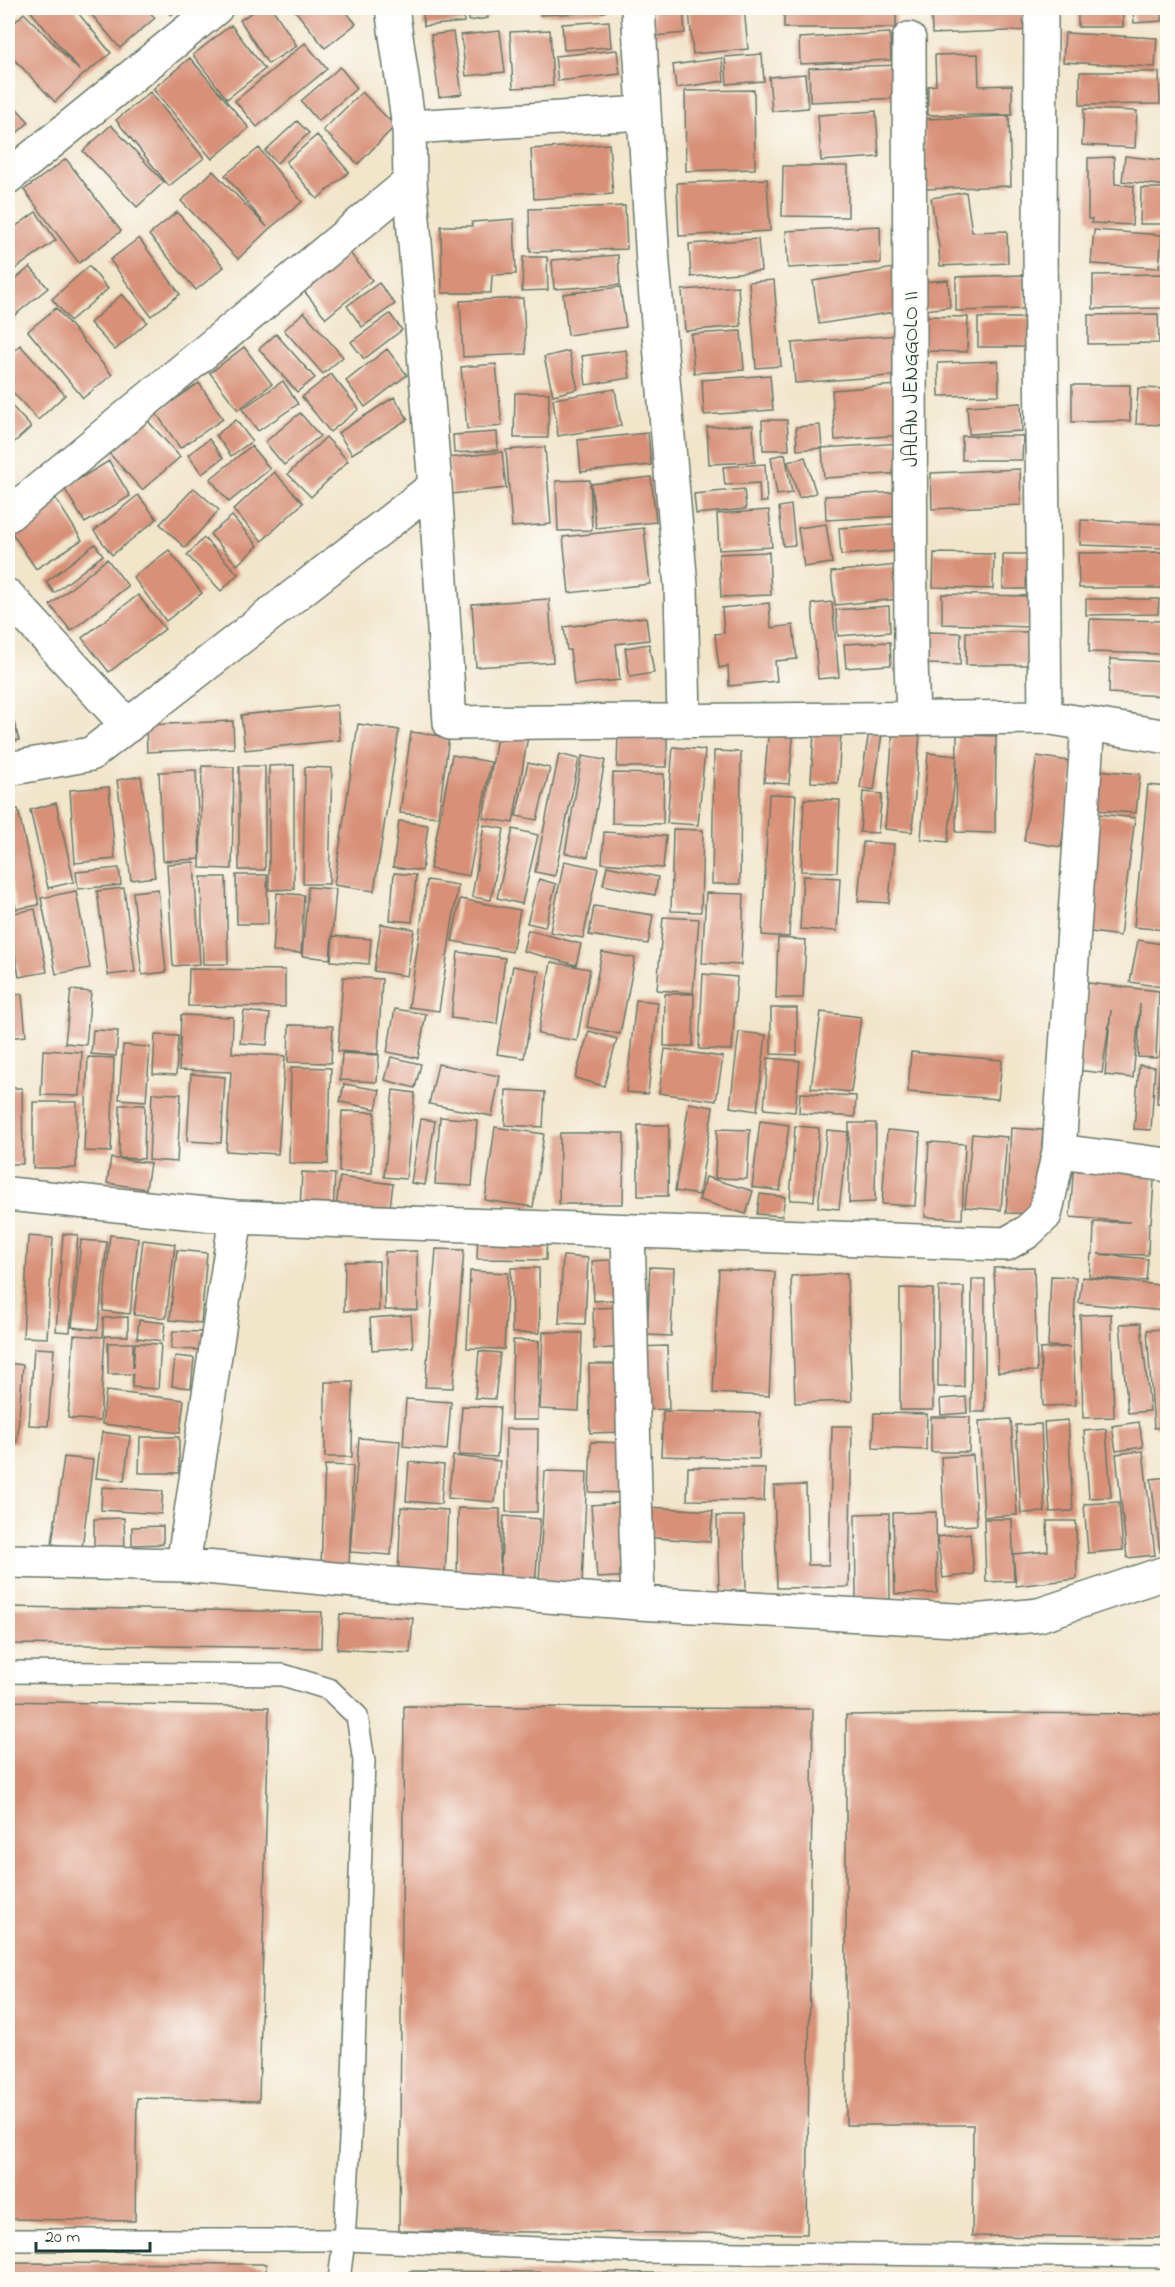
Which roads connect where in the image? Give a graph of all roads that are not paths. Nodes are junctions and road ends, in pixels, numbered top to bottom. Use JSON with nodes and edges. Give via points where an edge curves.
{"nodes":[{"id":1,"x":216,"y":8,"type":"edge"},
{"id":2,"x":392,"y":8,"type":"edge"},
{"id":3,"x":638,"y":8,"type":"edge"},
{"id":4,"x":1041,"y":8,"type":"edge"},
{"id":5,"x":909,"y":39,"type":"dead end"},
{"id":6,"x":644,"y":113,"type":"junction"},
{"id":7,"x":409,"y":127,"type":"junction"},
{"id":8,"x":8,"y":177,"type":"edge"},
{"id":9,"x":410,"y":182,"type":"junction"},
{"id":10,"x":435,"y":486,"type":"junction"},
{"id":11,"x":8,"y":515,"type":"edge"},
{"id":12,"x":11,"y":605,"type":"edge"},
{"id":13,"x":1045,"y":717,"type":"junction"},
{"id":14,"x":914,"y":718,"type":"junction"},
{"id":15,"x":684,"y":719,"type":"junction"},
{"id":16,"x":1088,"y":723,"type":"junction"},
{"id":17,"x":128,"y":726,"type":"junction"},
{"id":18,"x":1167,"y":737,"type":"edge"},
{"id":19,"x":8,"y":768,"type":"edge"},
{"id":20,"x":1059,"y":1151,"type":"junction"},
{"id":21,"x":1167,"y":1165,"type":"edge"},
{"id":22,"x":8,"y":1194,"type":"edge"},
{"id":23,"x":236,"y":1217,"type":"junction"},
{"id":24,"x":628,"y":1231,"type":"junction"},
{"id":25,"x":8,"y":1561,"type":"edge"},
{"id":26,"x":183,"y":1565,"type":"junction"},
{"id":27,"x":1167,"y":1572,"type":"edge"},
{"id":28,"x":638,"y":1603,"type":"junction"},
{"id":29,"x":8,"y":1672,"type":"edge"},
{"id":30,"x":8,"y":2240,"type":"edge"},
{"id":31,"x":344,"y":2240,"type":"junction"},
{"id":32,"x":1167,"y":2257,"type":"edge"},
{"id":33,"x":339,"y":2280,"type":"edge"}],
"edges":[{"from":1,"to":8,"type":"street"},
{"from":2,"to":7,"type":"street"},
{"from":3,"to":6,"type":"street"},
{"from":4,"to":13,"type":"street"},
{"from":5,"to":14,"type":"street","name":"JALAN JENGGOLO II"},
{"from":6,"to":7,"type":"street"},
{"from":6,"to":15,"type":"street","via":[[681,586]]},
{"from":7,"to":9,"type":"street"},
{"from":9,"to":10,"type":"street"},
{"from":9,"to":11,"type":"street"},
{"from":10,"to":15,"type":"street","via":[[450,723]]},
{"from":10,"to":17,"type":"street"},
{"from":12,"to":17,"type":"street"},
{"from":13,"to":14,"type":"street"},
{"from":13,"to":16,"type":"street"},
{"from":14,"to":15,"type":"street"},
{"from":16,"to":18,"type":"street"},
{"from":16,"to":20,"type":"street"},
{"from":17,"to":19,"type":"street","via":[[91,754]]},
{"from":20,"to":21,"type":"street"},
{"from":20,"to":24,"type":"street","via":[[1045,1215],[1028,1232],[1006,1244]]},
{"from":22,"to":23,"type":"street"},
{"from":23,"to":24,"type":"street"},
{"from":23,"to":26,"type":"street"},
{"from":24,"to":28,"type":"street"},
{"from":25,"to":26,"type":"street"},
{"from":26,"to":28,"type":"street"},
{"from":27,"to":28,"type":"street","via":[[1039,1615],[973,1621]]},
{"from":29,"to":31,"type":"lane","via":[[283,1675],[329,1689],[357,1716],[364,1761]]},
{"from":30,"to":31,"type":"lane"},
{"from":31,"to":32,"type":"lane","via":[[638,2252]]},
{"from":31,"to":33,"type":"lane"}]}
